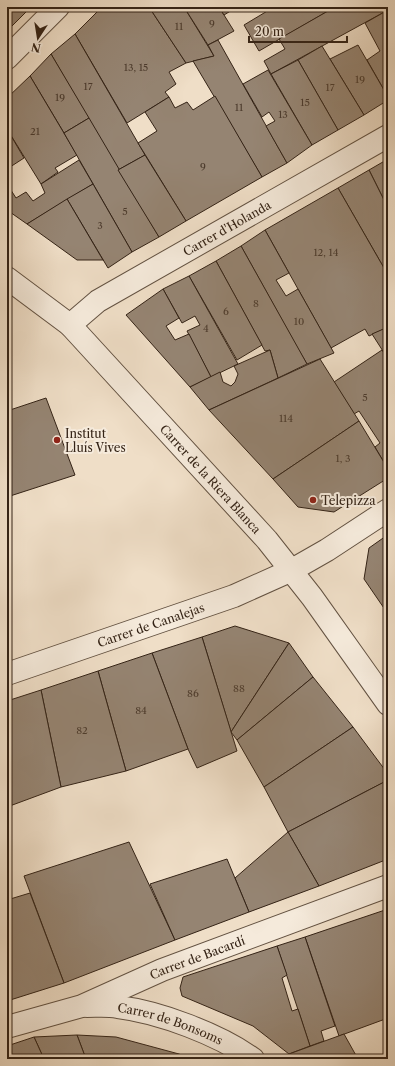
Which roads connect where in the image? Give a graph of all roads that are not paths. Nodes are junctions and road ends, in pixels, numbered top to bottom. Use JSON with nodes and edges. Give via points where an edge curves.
{"nodes":[{"id":1,"x":58,"y":7,"type":"edge"},
{"id":2,"x":7,"y":58,"type":"edge"},
{"id":3,"x":388,"y":136,"type":"edge"},
{"id":4,"x":7,"y":278,"type":"edge"},
{"id":5,"x":70,"y":325,"type":"junction"},
{"id":6,"x":388,"y":510,"type":"edge"},
{"id":7,"x":292,"y":570,"type":"junction"},
{"id":8,"x":7,"y":674,"type":"edge"},
{"id":9,"x":388,"y":704,"type":"edge"},
{"id":10,"x":388,"y":886,"type":"edge"},
{"id":11,"x":82,"y":1006,"type":"junction"},
{"id":12,"x":7,"y":1027,"type":"edge"},
{"id":13,"x":253,"y":1059,"type":"edge"}],
"edges":[{"from":1,"to":2,"type":"street"},
{"from":3,"to":5,"type":"street","name":"Carrer d'Holanda","via":[[98,301]]},
{"from":4,"to":5,"type":"street","name":"Carrer de la Riera Blanca"},
{"from":5,"to":7,"type":"street","name":"Carrer de la Riera Blanca"},
{"from":6,"to":7,"type":"street","name":"Carrer de Canalejas"},
{"from":7,"to":8,"type":"street","name":"Carrer de Canalejas","via":[[234,596]]},
{"from":7,"to":9,"type":"street","name":"Carrer de la Riera Blanca"},
{"from":10,"to":11,"type":"street","name":"Carrer de Bacardí","via":[[162,970]]},
{"from":11,"to":12,"type":"street","name":"Carrer de Bacardí"},
{"from":11,"to":13,"type":"street","name":"Carrer de Bonsoms","via":[[118,1007],[156,1016],[211,1035]]}]}
